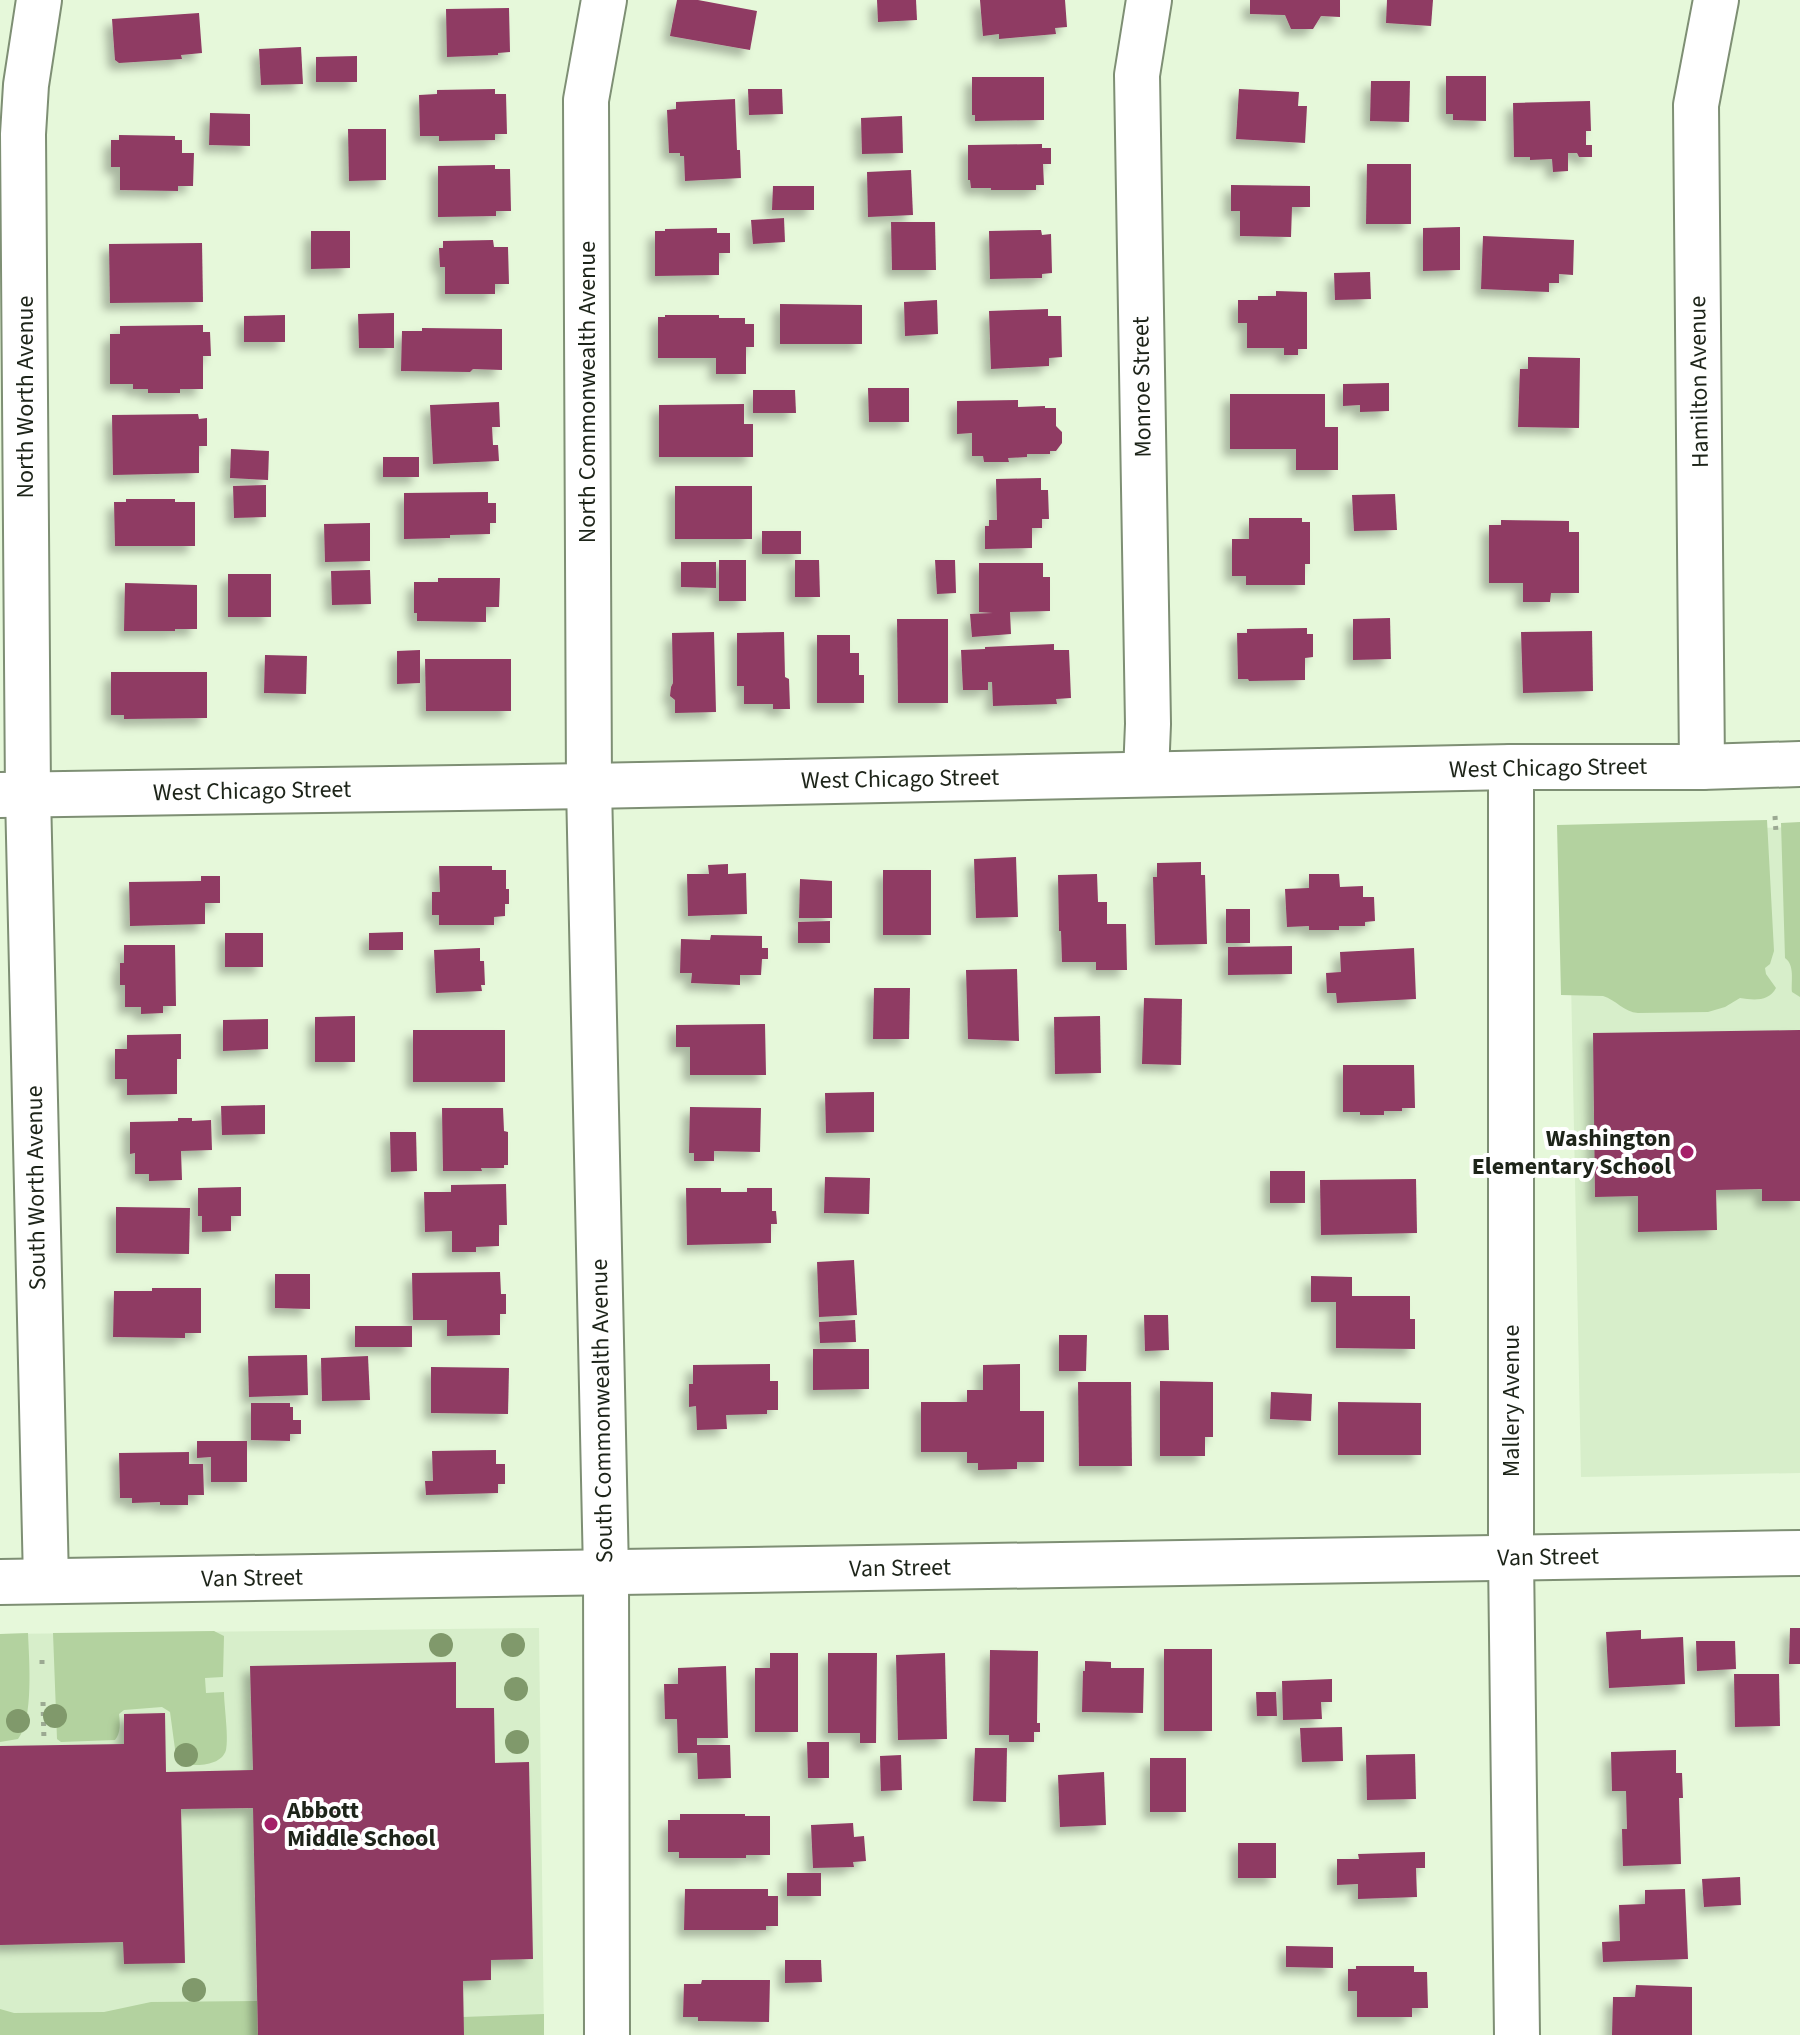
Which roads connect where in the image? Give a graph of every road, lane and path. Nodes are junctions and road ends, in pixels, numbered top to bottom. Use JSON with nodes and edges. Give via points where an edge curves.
{"nodes":[{"id":1,"x":39,"y":0,"type":"edge"},
{"id":2,"x":604,"y":0,"type":"edge"},
{"id":3,"x":1149,"y":0,"type":"edge"},
{"id":4,"x":1716,"y":0,"type":"edge"},
{"id":5,"x":1800,"y":764,"type":"edge"},
{"id":6,"x":1511,"y":767,"type":"junction"},
{"id":7,"x":1702,"y":767,"type":"junction"},
{"id":8,"x":1146,"y":774,"type":"junction"},
{"id":9,"x":589,"y":786,"type":"junction"},
{"id":10,"x":14,"y":795,"type":"edge"},
{"id":11,"x":1775,"y":816,"type":"dead end"},
{"id":12,"x":1776,"y":833,"type":"dead end"},
{"id":13,"x":1800,"y":1553,"type":"edge"},
{"id":14,"x":1511,"y":1557,"type":"junction"},
{"id":15,"x":606,"y":1572,"type":"junction"},
{"id":16,"x":46,"y":1581,"type":"junction"},
{"id":17,"x":0,"y":1582,"type":"edge"},
{"id":18,"x":43,"y":1702,"type":"dead end"},
{"id":19,"x":44,"y":1741,"type":"dead end"},
{"id":20,"x":607,"y":2035,"type":"edge"},
{"id":21,"x":1517,"y":2035,"type":"edge"}],
"edges":[{"from":1,"to":10,"type":"street","name":"North Worth Avenue","via":[[23,134]]},
{"from":2,"to":9,"type":"street","name":"North Commonwealth Avenue","via":[[586,100]]},
{"from":3,"to":8,"type":"street","name":"Monroe Street","via":[[1137,75]]},
{"from":4,"to":7,"type":"street","name":"Hamilton Avenue","via":[[1696,105]]},
{"from":5,"to":7,"type":"street","name":"West Chicago Street"},
{"from":6,"to":7,"type":"street","name":"West Chicago Street"},
{"from":6,"to":8,"type":"street","name":"West Chicago Street"},
{"from":6,"to":14,"type":"street","name":"Mallery Avenue"},
{"from":8,"to":9,"type":"street","name":"West Chicago Street"},
{"from":9,"to":10,"type":"street","name":"West Chicago Street"},
{"from":9,"to":15,"type":"street","name":"South Commonwealth Avenue"},
{"from":10,"to":16,"type":"street","name":"South Worth Avenue","via":[[36,1208]]},
{"from":11,"to":12,"type":"path"},
{"from":13,"to":14,"type":"street","name":"Van Street"},
{"from":14,"to":15,"type":"street","name":"Van Street"},
{"from":14,"to":21,"type":"street","name":"Mallery Avenue"},
{"from":15,"to":16,"type":"street","name":"Van Street"},
{"from":15,"to":20,"type":"street","name":"South Commonwealth Avenue"},
{"from":16,"to":17,"type":"street","name":"Van Street"},
{"from":18,"to":19,"type":"path"}]}
